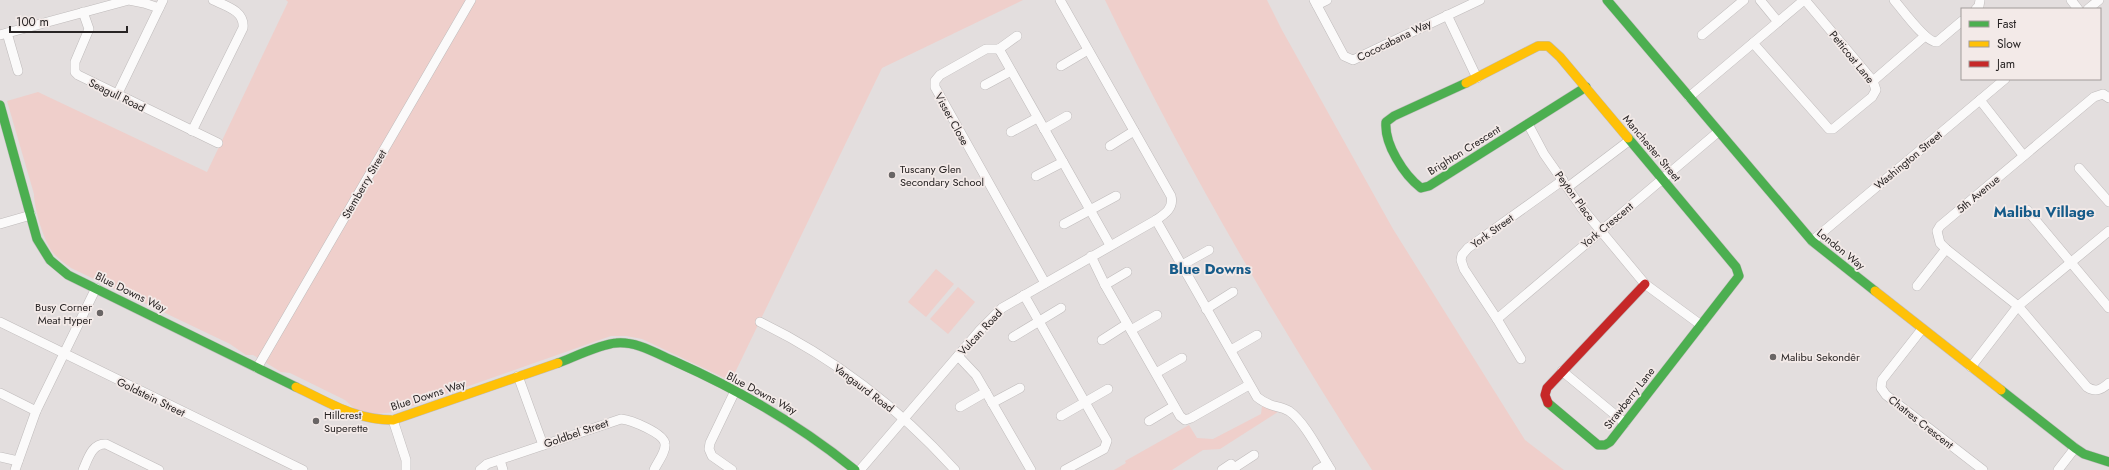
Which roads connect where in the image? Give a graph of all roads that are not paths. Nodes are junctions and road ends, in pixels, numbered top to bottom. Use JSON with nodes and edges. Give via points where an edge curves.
{"nodes":[{"id":1,"x":213,"y":0,"type":"edge"},
{"id":2,"x":470,"y":0,"type":"edge"},
{"id":3,"x":1060,"y":0,"type":"edge"},
{"id":4,"x":1327,"y":0,"type":"edge"},
{"id":5,"x":1480,"y":0,"type":"edge"},
{"id":6,"x":1607,"y":0,"type":"edge"},
{"id":7,"x":1744,"y":0,"type":"edge"},
{"id":8,"x":1760,"y":0,"type":"edge"},
{"id":9,"x":1804,"y":0,"type":"edge"},
{"id":10,"x":1894,"y":0,"type":"edge"},
{"id":11,"x":2071,"y":0,"type":"edge"},
{"id":12,"x":2099,"y":0,"type":"edge"},
{"id":13,"x":1316,"y":2,"type":"edge"},
{"id":14,"x":161,"y":4,"type":"edge"},
{"id":15,"x":2077,"y":8,"type":"edge"},
{"id":16,"x":2089,"y":8,"type":"edge"},
{"id":17,"x":83,"y":12,"type":"junction"},
{"id":18,"x":1447,"y":15,"type":"junction"},
{"id":19,"x":1778,"y":22,"type":"junction"},
{"id":20,"x":1961,"y":22,"type":"edge"},
{"id":21,"x":4,"y":34,"type":"edge"},
{"id":22,"x":1702,"y":35,"type":"dead end"},
{"id":23,"x":1017,"y":36,"type":"dead end"},
{"id":24,"x":1925,"y":36,"type":"junction"},
{"id":25,"x":1753,"y":43,"type":"junction"},
{"id":26,"x":1538,"y":46,"type":"joint"},
{"id":27,"x":999,"y":49,"type":"junction"},
{"id":28,"x":1088,"y":50,"type":"junction"},
{"id":29,"x":1061,"y":66,"type":"dead end"},
{"id":30,"x":18,"y":71,"type":"dead end"},
{"id":31,"x":1011,"y":71,"type":"junction"},
{"id":32,"x":1477,"y":78,"type":"junction"},
{"id":33,"x":2004,"y":80,"type":"edge"},
{"id":34,"x":1873,"y":81,"type":"junction"},
{"id":35,"x":985,"y":85,"type":"dead end"},
{"id":36,"x":1586,"y":87,"type":"junction"},
{"id":37,"x":117,"y":95,"type":"junction"},
{"id":38,"x":1689,"y":97,"type":"junction"},
{"id":39,"x":2109,"y":98,"type":"edge"},
{"id":40,"x":1980,"y":100,"type":"junction"},
{"id":41,"x":0,"y":105,"type":"edge"},
{"id":42,"x":1067,"y":116,"type":"dead end"},
{"id":43,"x":1037,"y":118,"type":"junction"},
{"id":44,"x":1528,"y":124,"type":"junction"},
{"id":45,"x":1044,"y":129,"type":"junction"},
{"id":46,"x":192,"y":131,"type":"junction"},
{"id":47,"x":1134,"y":131,"type":"junction"},
{"id":48,"x":1011,"y":132,"type":"dead end"},
{"id":49,"x":1718,"y":132,"type":"junction"},
{"id":50,"x":1630,"y":140,"type":"junction"},
{"id":51,"x":218,"y":143,"type":"dead end"},
{"id":52,"x":1110,"y":146,"type":"dead end"},
{"id":53,"x":2023,"y":155,"type":"junction"},
{"id":54,"x":1063,"y":162,"type":"junction"},
{"id":55,"x":2079,"y":168,"type":"dead end"},
{"id":56,"x":1036,"y":176,"type":"dead end"},
{"id":57,"x":1662,"y":179,"type":"junction"},
{"id":58,"x":1565,"y":184,"type":"junction"},
{"id":59,"x":1116,"y":196,"type":"dead end"},
{"id":60,"x":2109,"y":202,"type":"edge"},
{"id":61,"x":1090,"y":210,"type":"junction"},
{"id":62,"x":2027,"y":210,"type":"dead end"},
{"id":63,"x":31,"y":215,"type":"junction"},
{"id":64,"x":1156,"y":220,"type":"junction"},
{"id":65,"x":0,"y":224,"type":"edge"},
{"id":66,"x":1064,"y":224,"type":"dead end"},
{"id":67,"x":1600,"y":230,"type":"junction"},
{"id":68,"x":2109,"y":231,"type":"edge"},
{"id":69,"x":1812,"y":241,"type":"junction"},
{"id":70,"x":1110,"y":245,"type":"junction"},
{"id":71,"x":1946,"y":249,"type":"junction"},
{"id":72,"x":1210,"y":250,"type":"dead end"},
{"id":73,"x":1091,"y":256,"type":"junction"},
{"id":74,"x":2071,"y":263,"type":"junction"},
{"id":75,"x":1182,"y":265,"type":"junction"},
{"id":76,"x":1127,"y":272,"type":"dead end"},
{"id":77,"x":1739,"y":276,"type":"joint"},
{"id":78,"x":1045,"y":283,"type":"junction"},
{"id":79,"x":1645,"y":284,"type":"junction"},
{"id":80,"x":1105,"y":285,"type":"junction"},
{"id":81,"x":1917,"y":286,"type":"dead end"},
{"id":82,"x":96,"y":288,"type":"junction"},
{"id":83,"x":1233,"y":292,"type":"dead end"},
{"id":84,"x":1024,"y":295,"type":"junction"},
{"id":85,"x":2018,"y":306,"type":"junction"},
{"id":86,"x":1061,"y":308,"type":"dead end"},
{"id":87,"x":2109,"y":308,"type":"edge"},
{"id":88,"x":1206,"y":309,"type":"junction"},
{"id":89,"x":1157,"y":315,"type":"dead end"},
{"id":90,"x":1497,"y":319,"type":"junction"},
{"id":91,"x":1040,"y":321,"type":"junction"},
{"id":92,"x":0,"y":322,"type":"edge"},
{"id":93,"x":760,"y":322,"type":"dead end"},
{"id":94,"x":1700,"y":325,"type":"junction"},
{"id":95,"x":1129,"y":327,"type":"junction"},
{"id":96,"x":1922,"y":329,"type":"junction"},
{"id":97,"x":1257,"y":335,"type":"dead end"},
{"id":98,"x":1013,"y":338,"type":"dead end"},
{"id":99,"x":1102,"y":340,"type":"dead end"},
{"id":100,"x":1231,"y":350,"type":"junction"},
{"id":101,"x":64,"y":355,"type":"junction"},
{"id":102,"x":958,"y":356,"type":"junction"},
{"id":103,"x":1182,"y":358,"type":"dead end"},
{"id":104,"x":1521,"y":359,"type":"dead end"},
{"id":105,"x":1971,"y":367,"type":"junction"},
{"id":106,"x":257,"y":368,"type":"junction"},
{"id":107,"x":1562,"y":370,"type":"junction"},
{"id":108,"x":1156,"y":373,"type":"junction"},
{"id":109,"x":518,"y":376,"type":"junction"},
{"id":110,"x":2109,"y":383,"type":"edge"},
{"id":111,"x":1250,"y":385,"type":"junction"},
{"id":112,"x":1020,"y":388,"type":"dead end"},
{"id":113,"x":1108,"y":389,"type":"dead end"},
{"id":114,"x":735,"y":391,"type":"junction"},
{"id":115,"x":986,"y":392,"type":"junction"},
{"id":116,"x":0,"y":393,"type":"edge"},
{"id":117,"x":992,"y":403,"type":"junction"},
{"id":118,"x":1085,"y":403,"type":"junction"},
{"id":119,"x":1174,"y":406,"type":"junction"},
{"id":120,"x":960,"y":407,"type":"dead end"},
{"id":121,"x":36,"y":411,"type":"junction"},
{"id":122,"x":1061,"y":416,"type":"dead end"},
{"id":123,"x":904,"y":419,"type":"junction"},
{"id":124,"x":393,"y":420,"type":"junction"},
{"id":125,"x":1149,"y":421,"type":"dead end"},
{"id":126,"x":1625,"y":423,"type":"junction"},
{"id":127,"x":543,"y":444,"type":"junction"},
{"id":128,"x":2075,"y":448,"type":"junction"},
{"id":129,"x":1254,"y":455,"type":"dead end"},
{"id":130,"x":0,"y":457,"type":"edge"},
{"id":131,"x":500,"y":460,"type":"junction"},
{"id":132,"x":2109,"y":462,"type":"edge"},
{"id":133,"x":16,"y":466,"type":"edge"},
{"id":134,"x":1329,"y":467,"type":"edge"},
{"id":135,"x":1235,"y":469,"type":"edge"},
{"id":136,"x":83,"y":470,"type":"edge"},
{"id":137,"x":159,"y":470,"type":"edge"},
{"id":138,"x":302,"y":470,"type":"edge"},
{"id":139,"x":406,"y":470,"type":"edge"},
{"id":140,"x":480,"y":470,"type":"edge"},
{"id":141,"x":503,"y":470,"type":"edge"},
{"id":142,"x":654,"y":470,"type":"edge"},
{"id":143,"x":732,"y":470,"type":"edge"},
{"id":144,"x":855,"y":470,"type":"edge"},
{"id":145,"x":860,"y":470,"type":"edge"},
{"id":146,"x":955,"y":470,"type":"edge"},
{"id":147,"x":1031,"y":470,"type":"edge"},
{"id":148,"x":1066,"y":470,"type":"edge"},
{"id":149,"x":1222,"y":470,"type":"edge"},
{"id":150,"x":1317,"y":470,"type":"edge"},
{"id":151,"x":1983,"y":470,"type":"edge"},
{"id":152,"x":2058,"y":470,"type":"edge"}],
"edges":[{"from":1,"to":46,"type":"street","via":[[240,14],[244,23]]},
{"from":2,"to":106,"type":"street","name":"Stemberry Street"},
{"from":3,"to":28,"type":"street"},
{"from":4,"to":13,"type":"street"},
{"from":5,"to":18,"type":"street","name":"Cococabana Way"},
{"from":6,"to":38,"type":"street","name":"London Way"},
{"from":7,"to":22,"type":"street"},
{"from":8,"to":19,"type":"street"},
{"from":9,"to":19,"type":"street"},
{"from":9,"to":34,"type":"street","name":"Petticoat Lane"},
{"from":10,"to":24,"type":"street"},
{"from":11,"to":15,"type":"street"},
{"from":12,"to":16,"type":"street"},
{"from":13,"to":18,"type":"street","name":"Cococabana Way","via":[[1342,53],[1349,60]]},
{"from":14,"to":17,"type":"street","via":[[129,0]]},
{"from":14,"to":37,"type":"street"},
{"from":17,"to":21,"type":"street"},
{"from":17,"to":37,"type":"street","name":"Seagull Road","via":[[89,29],[75,62],[75,72]]},
{"from":18,"to":32,"type":"street"},
{"from":19,"to":25,"type":"street"},
{"from":20,"to":24,"type":"street","via":[[1937,42],[1930,41]]},
{"from":21,"to":30,"type":"street"},
{"from":23,"to":27,"type":"street","name":"Visser Close"},
{"from":24,"to":34,"type":"street"},
{"from":25,"to":34,"type":"street","name":"Petticoat Lane","via":[[1829,129],[1833,129],[1872,97],[1876,90]]},
{"from":25,"to":38,"type":"street"},
{"from":26,"to":32,"type":"street","name":"Brighton Crescent"},
{"from":26,"to":36,"type":"street","name":"Manchester Street","via":[[1552,49]]},
{"from":27,"to":31,"type":"street"},
{"from":27,"to":78,"type":"street","name":"Visser Close","via":[[986,48],[952,68],[938,77],[935,87]]},
{"from":28,"to":29,"type":"street"},
{"from":28,"to":47,"type":"street"},
{"from":31,"to":35,"type":"street"},
{"from":31,"to":43,"type":"street"},
{"from":32,"to":44,"type":"street","name":"Brighton Crescent","via":[[1386,122],[1386,133],[1415,185],[1421,188],[1429,186]]},
{"from":33,"to":40,"type":"street","name":"Washington Street"},
{"from":36,"to":44,"type":"street","name":"Brighton Crescent"},
{"from":36,"to":50,"type":"street","name":"Manchester Street"},
{"from":37,"to":46,"type":"street","name":"Seagull Road"},
{"from":38,"to":49,"type":"street","name":"London Way"},
{"from":39,"to":53,"type":"street","name":"5th Avenue","via":[[2103,94],[2096,95]]},
{"from":40,"to":53,"type":"street"},
{"from":40,"to":69,"type":"street","name":"Washington Street"},
{"from":41,"to":63,"type":"street","name":"Blue Downs Way"},
{"from":42,"to":45,"type":"street"},
{"from":43,"to":45,"type":"street"},
{"from":43,"to":48,"type":"street"},
{"from":44,"to":58,"type":"street","name":"Peyton Place"},
{"from":45,"to":54,"type":"street"},
{"from":46,"to":51,"type":"street","name":"Seagull Road"},
{"from":47,"to":52,"type":"street"},
{"from":47,"to":64,"type":"street","name":"Vulcan Road","via":[[1171,196],[1171,206],[1167,213]]},
{"from":49,"to":57,"type":"street","name":"York Crescent"},
{"from":49,"to":69,"type":"street","name":"London Way"},
{"from":50,"to":57,"type":"street","name":"Manchester Street"},
{"from":50,"to":58,"type":"street","name":"York Street"},
{"from":53,"to":71,"type":"street","name":"5th Avenue","via":[[1940,226],[1937,231],[1938,238]]},
{"from":54,"to":56,"type":"street"},
{"from":54,"to":61,"type":"street"},
{"from":55,"to":60,"type":"street"},
{"from":57,"to":67,"type":"street","name":"York Crescent"},
{"from":57,"to":77,"type":"street","name":"Manchester Street","via":[[1736,267]]},
{"from":58,"to":67,"type":"street","name":"Peyton Place"},
{"from":58,"to":90,"type":"street","name":"York Street","via":[[1462,255],[1464,269]]},
{"from":59,"to":61,"type":"street"},
{"from":61,"to":66,"type":"street"},
{"from":61,"to":70,"type":"street"},
{"from":62,"to":74,"type":"street"},
{"from":63,"to":65,"type":"street"},
{"from":63,"to":82,"type":"street","name":"Blue Downs Way","via":[[41,249],[53,264],[68,275]]},
{"from":64,"to":70,"type":"street","name":"Vulcan Road"},
{"from":64,"to":75,"type":"street"},
{"from":67,"to":79,"type":"street","name":"Peyton Place"},
{"from":67,"to":90,"type":"street","name":"York Crescent"},
{"from":68,"to":74,"type":"street"},
{"from":69,"to":96,"type":"street","name":"London Way"},
{"from":70,"to":73,"type":"street","name":"Vulcan Road"},
{"from":71,"to":81,"type":"street"},
{"from":71,"to":85,"type":"street","name":"5th Avenue"},
{"from":72,"to":75,"type":"street"},
{"from":73,"to":78,"type":"street","name":"Vulcan Road"},
{"from":73,"to":80,"type":"street"},
{"from":74,"to":85,"type":"street"},
{"from":74,"to":87,"type":"street"},
{"from":75,"to":88,"type":"street"},
{"from":76,"to":80,"type":"street"},
{"from":77,"to":94,"type":"street","name":"Strawberry Lane"},
{"from":78,"to":84,"type":"street","name":"Vulcan Road"},
{"from":79,"to":94,"type":"street","name":"Peyton Place"},
{"from":79,"to":107,"type":"street","name":"Strawberry Lane"},
{"from":80,"to":95,"type":"street"},
{"from":82,"to":101,"type":"street"},
{"from":82,"to":106,"type":"street","name":"Blue Downs Way"},
{"from":83,"to":88,"type":"street"},
{"from":84,"to":91,"type":"street"},
{"from":84,"to":102,"type":"street","name":"Vulcan Road","via":[[993,316]]},
{"from":85,"to":105,"type":"street"},
{"from":85,"to":110,"type":"street","name":"5th Avenue","via":[[2087,386],[2096,390]]},
{"from":86,"to":91,"type":"street"},
{"from":88,"to":100,"type":"street"},
{"from":89,"to":95,"type":"street"},
{"from":90,"to":104,"type":"street","name":"York Street"},
{"from":91,"to":98,"type":"street"},
{"from":91,"to":118,"type":"street"},
{"from":92,"to":101,"type":"street","name":"Goldstein Street"},
{"from":93,"to":123,"type":"street","name":"Vangaurd Road","via":[[804,344],[825,358]]},
{"from":94,"to":126,"type":"street","name":"Strawberry Lane"},
{"from":95,"to":99,"type":"street"},
{"from":95,"to":108,"type":"street"},
{"from":96,"to":105,"type":"street","name":"London Way"},
{"from":96,"to":151,"type":"street","name":"Chatres Crescent","via":[[1882,380],[1881,388],[1886,395]]},
{"from":97,"to":100,"type":"street"},
{"from":100,"to":111,"type":"street"},
{"from":101,"to":121,"type":"street"},
{"from":101,"to":138,"type":"street","name":"Goldstein Street"},
{"from":102,"to":115,"type":"street","via":[[973,370]]},
{"from":102,"to":123,"type":"street","name":"Vulcan Road"},
{"from":103,"to":108,"type":"street"},
{"from":105,"to":128,"type":"street","name":"London Way"},
{"from":106,"to":124,"type":"street","name":"Blue Downs Way","via":[[354,415],[374,420]]},
{"from":107,"to":126,"type":"street"},
{"from":107,"to":126,"type":"street","name":"Strawberry Lane","via":[[1547,388],[1545,395],[1549,405],[1558,413],[1598,445],[1610,442]]},
{"from":108,"to":119,"type":"street"},
{"from":109,"to":114,"type":"street","name":"Blue Downs Way","via":[[615,343],[624,343],[634,344],[656,353]]},
{"from":109,"to":124,"type":"street","name":"Blue Downs Way"},
{"from":109,"to":127,"type":"street"},
{"from":111,"to":119,"type":"street","via":[[1185,420]]},
{"from":111,"to":134,"type":"street","via":[[1266,405],[1286,410],[1296,417]]},
{"from":112,"to":117,"type":"street"},
{"from":113,"to":118,"type":"street"},
{"from":114,"to":143,"type":"street","via":[[709,446],[712,456]]},
{"from":114,"to":144,"type":"street","name":"Blue Downs Way","via":[[769,408],[807,432]]},
{"from":115,"to":117,"type":"street"},
{"from":115,"to":120,"type":"street"},
{"from":116,"to":121,"type":"street"},
{"from":117,"to":147,"type":"street"},
{"from":118,"to":122,"type":"street"},
{"from":118,"to":148,"type":"street","via":[[1107,445],[1104,450]]},
{"from":119,"to":125,"type":"street"},
{"from":121,"to":133,"type":"street"},
{"from":123,"to":145,"type":"street","name":"Vulcan Road"},
{"from":123,"to":146,"type":"street","name":"Vangaurd Road"},
{"from":124,"to":139,"type":"street","via":[[406,460]]},
{"from":127,"to":131,"type":"street","name":"Goldbel Street"},
{"from":127,"to":142,"type":"street","name":"Goldbel Street","via":[[613,420],[628,420],[658,434],[663,439],[665,447]]},
{"from":128,"to":132,"type":"street","name":"London Way","via":[[2084,454]]},
{"from":128,"to":152,"type":"street"},
{"from":129,"to":135,"type":"street"},
{"from":130,"to":133,"type":"street"},
{"from":131,"to":140,"type":"street","name":"Goldbel Street"},
{"from":131,"to":141,"type":"street"},
{"from":134,"to":150,"type":"street"},
{"from":135,"to":149,"type":"street","via":[[1232,464]]},
{"from":136,"to":137,"type":"street","via":[[93,450],[101,444],[106,444]]}]}
